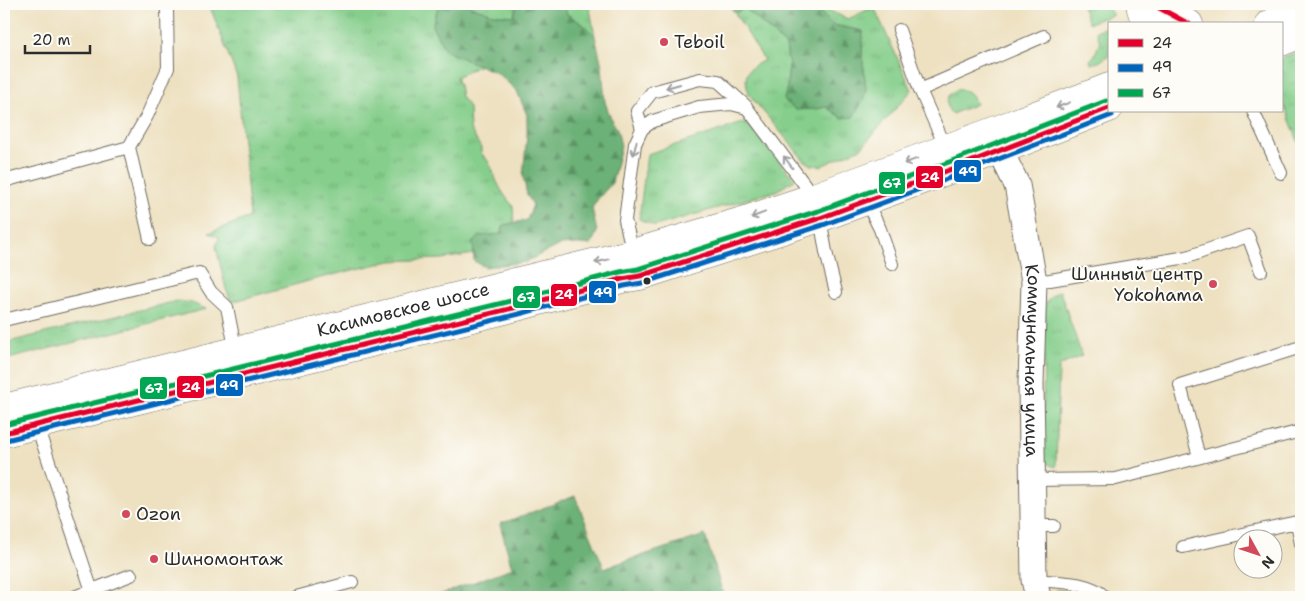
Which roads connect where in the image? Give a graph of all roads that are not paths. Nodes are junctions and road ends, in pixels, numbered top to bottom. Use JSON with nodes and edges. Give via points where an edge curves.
{"nodes":[{"id":1,"x":164,"y":4,"type":"edge"},
{"id":2,"x":1301,"y":11,"type":"edge"},
{"id":3,"x":1152,"y":14,"type":"edge"},
{"id":4,"x":1182,"y":22,"type":"edge"},
{"id":5,"x":1274,"y":22,"type":"edge"},
{"id":6,"x":898,"y":30,"type":"dead end"},
{"id":7,"x":1301,"y":34,"type":"edge"},
{"id":8,"x":1044,"y":36,"type":"dead end"},
{"id":9,"x":1282,"y":42,"type":"edge"},
{"id":10,"x":920,"y":90,"type":"junction"},
{"id":11,"x":1108,"y":92,"type":"edge"},
{"id":12,"x":747,"y":108,"type":"junction"},
{"id":13,"x":1253,"y":112,"type":"edge"},
{"id":14,"x":642,"y":129,"type":"junction"},
{"id":15,"x":995,"y":142,"type":"junction"},
{"id":16,"x":129,"y":147,"type":"junction"},
{"id":17,"x":946,"y":148,"type":"junction"},
{"id":18,"x":1281,"y":173,"type":"dead end"},
{"id":19,"x":4,"y":181,"type":"edge"},
{"id":20,"x":866,"y":201,"type":"junction"},
{"id":21,"x":817,"y":207,"type":"junction"},
{"id":22,"x":150,"y":240,"type":"dead end"},
{"id":23,"x":892,"y":264,"type":"dead end"},
{"id":24,"x":636,"y":265,"type":"junction"},
{"id":25,"x":1261,"y":271,"type":"dead end"},
{"id":26,"x":1034,"y":281,"type":"junction"},
{"id":27,"x":836,"y":292,"type":"dead end"},
{"id":28,"x":4,"y":320,"type":"edge"},
{"id":29,"x":1301,"y":347,"type":"edge"},
{"id":30,"x":236,"y":352,"type":"junction"},
{"id":31,"x":23,"y":412,"type":"edge"},
{"id":32,"x":1301,"y":431,"type":"edge"},
{"id":33,"x":4,"y":433,"type":"edge"},
{"id":34,"x":1199,"y":457,"type":"junction"},
{"id":35,"x":1032,"y":480,"type":"junction"},
{"id":36,"x":1301,"y":544,"type":"edge"},
{"id":37,"x":1183,"y":546,"type":"dead end"},
{"id":38,"x":131,"y":575,"type":"dead end"},
{"id":39,"x":352,"y":582,"type":"dead end"},
{"id":40,"x":1036,"y":589,"type":"edge"},
{"id":41,"x":93,"y":594,"type":"edge"},
{"id":42,"x":74,"y":597,"type":"edge"},
{"id":43,"x":296,"y":597,"type":"edge"},
{"id":44,"x":1105,"y":597,"type":"edge"}],
"edges":[{"from":1,"to":16,"type":"lane","via":[[167,10],[168,68]]},
{"from":2,"to":5,"type":"main road"},
{"from":3,"to":4,"type":"main road"},
{"from":6,"to":10,"type":"lane"},
{"from":7,"to":9,"type":"main road"},
{"from":8,"to":10,"type":"lane"},
{"from":10,"to":17,"type":"lane"},
{"from":11,"to":15,"type":"main road","name":"Касимовское шоссе"},
{"from":12,"to":14,"type":"lane","via":[[731,104],[699,107],[653,121]]},
{"from":12,"to":14,"type":"lane","one_way":true,"via":[[718,81],[700,79],[652,92],[637,111]]},
{"from":21,"to":12,"type":"lane","one_way":true},
{"from":13,"to":18,"type":"lane"},
{"from":14,"to":24,"type":"lane","one_way":true,"via":[[635,144],[625,220]]},
{"from":15,"to":17,"type":"main road","name":"Касимовское шоссе"},
{"from":15,"to":20,"type":"main road","name":"Касимовское шоссе"},
{"from":15,"to":26,"type":"street","name":"Коммунальная улица","via":[[1017,185]]},
{"from":16,"to":19,"type":"lane"},
{"from":16,"to":22,"type":"lane"},
{"from":17,"to":21,"type":"main road","name":"Касимовское шоссе","one_way":true},
{"from":20,"to":21,"type":"main road","name":"Касимовское шоссе"},
{"from":20,"to":23,"type":"lane","via":[[880,228]]},
{"from":21,"to":24,"type":"main road","name":"Касимовское шоссе"},
{"from":21,"to":27,"type":"lane"},
{"from":24,"to":30,"type":"main road","name":"Касимовское шоссе","one_way":true},
{"from":24,"to":31,"type":"main road","name":"Касимовское шоссе","via":[[622,279],[517,307]]},
{"from":25,"to":26,"type":"lane","via":[[1248,236],[1187,257]]},
{"from":26,"to":35,"type":"street","name":"Коммунальная улица"},
{"from":28,"to":30,"type":"lane","via":[[199,272],[227,307]]},
{"from":29,"to":34,"type":"lane","via":[[1180,385]]},
{"from":30,"to":31,"type":"main road","name":"Касимовское шоссе"},
{"from":31,"to":33,"type":"main road","name":"Касимовское шоссе"},
{"from":31,"to":41,"type":"lane"},
{"from":32,"to":34,"type":"lane"},
{"from":34,"to":35,"type":"lane","via":[[1116,479]]},
{"from":35,"to":40,"type":"street","name":"Коммунальная улица","via":[[1044,526]]},
{"from":36,"to":37,"type":"lane","via":[[1296,522]]},
{"from":38,"to":41,"type":"lane"},
{"from":39,"to":43,"type":"lane"},
{"from":40,"to":44,"type":"lane","via":[[1071,583],[1089,587]]},
{"from":41,"to":42,"type":"lane"}]}
